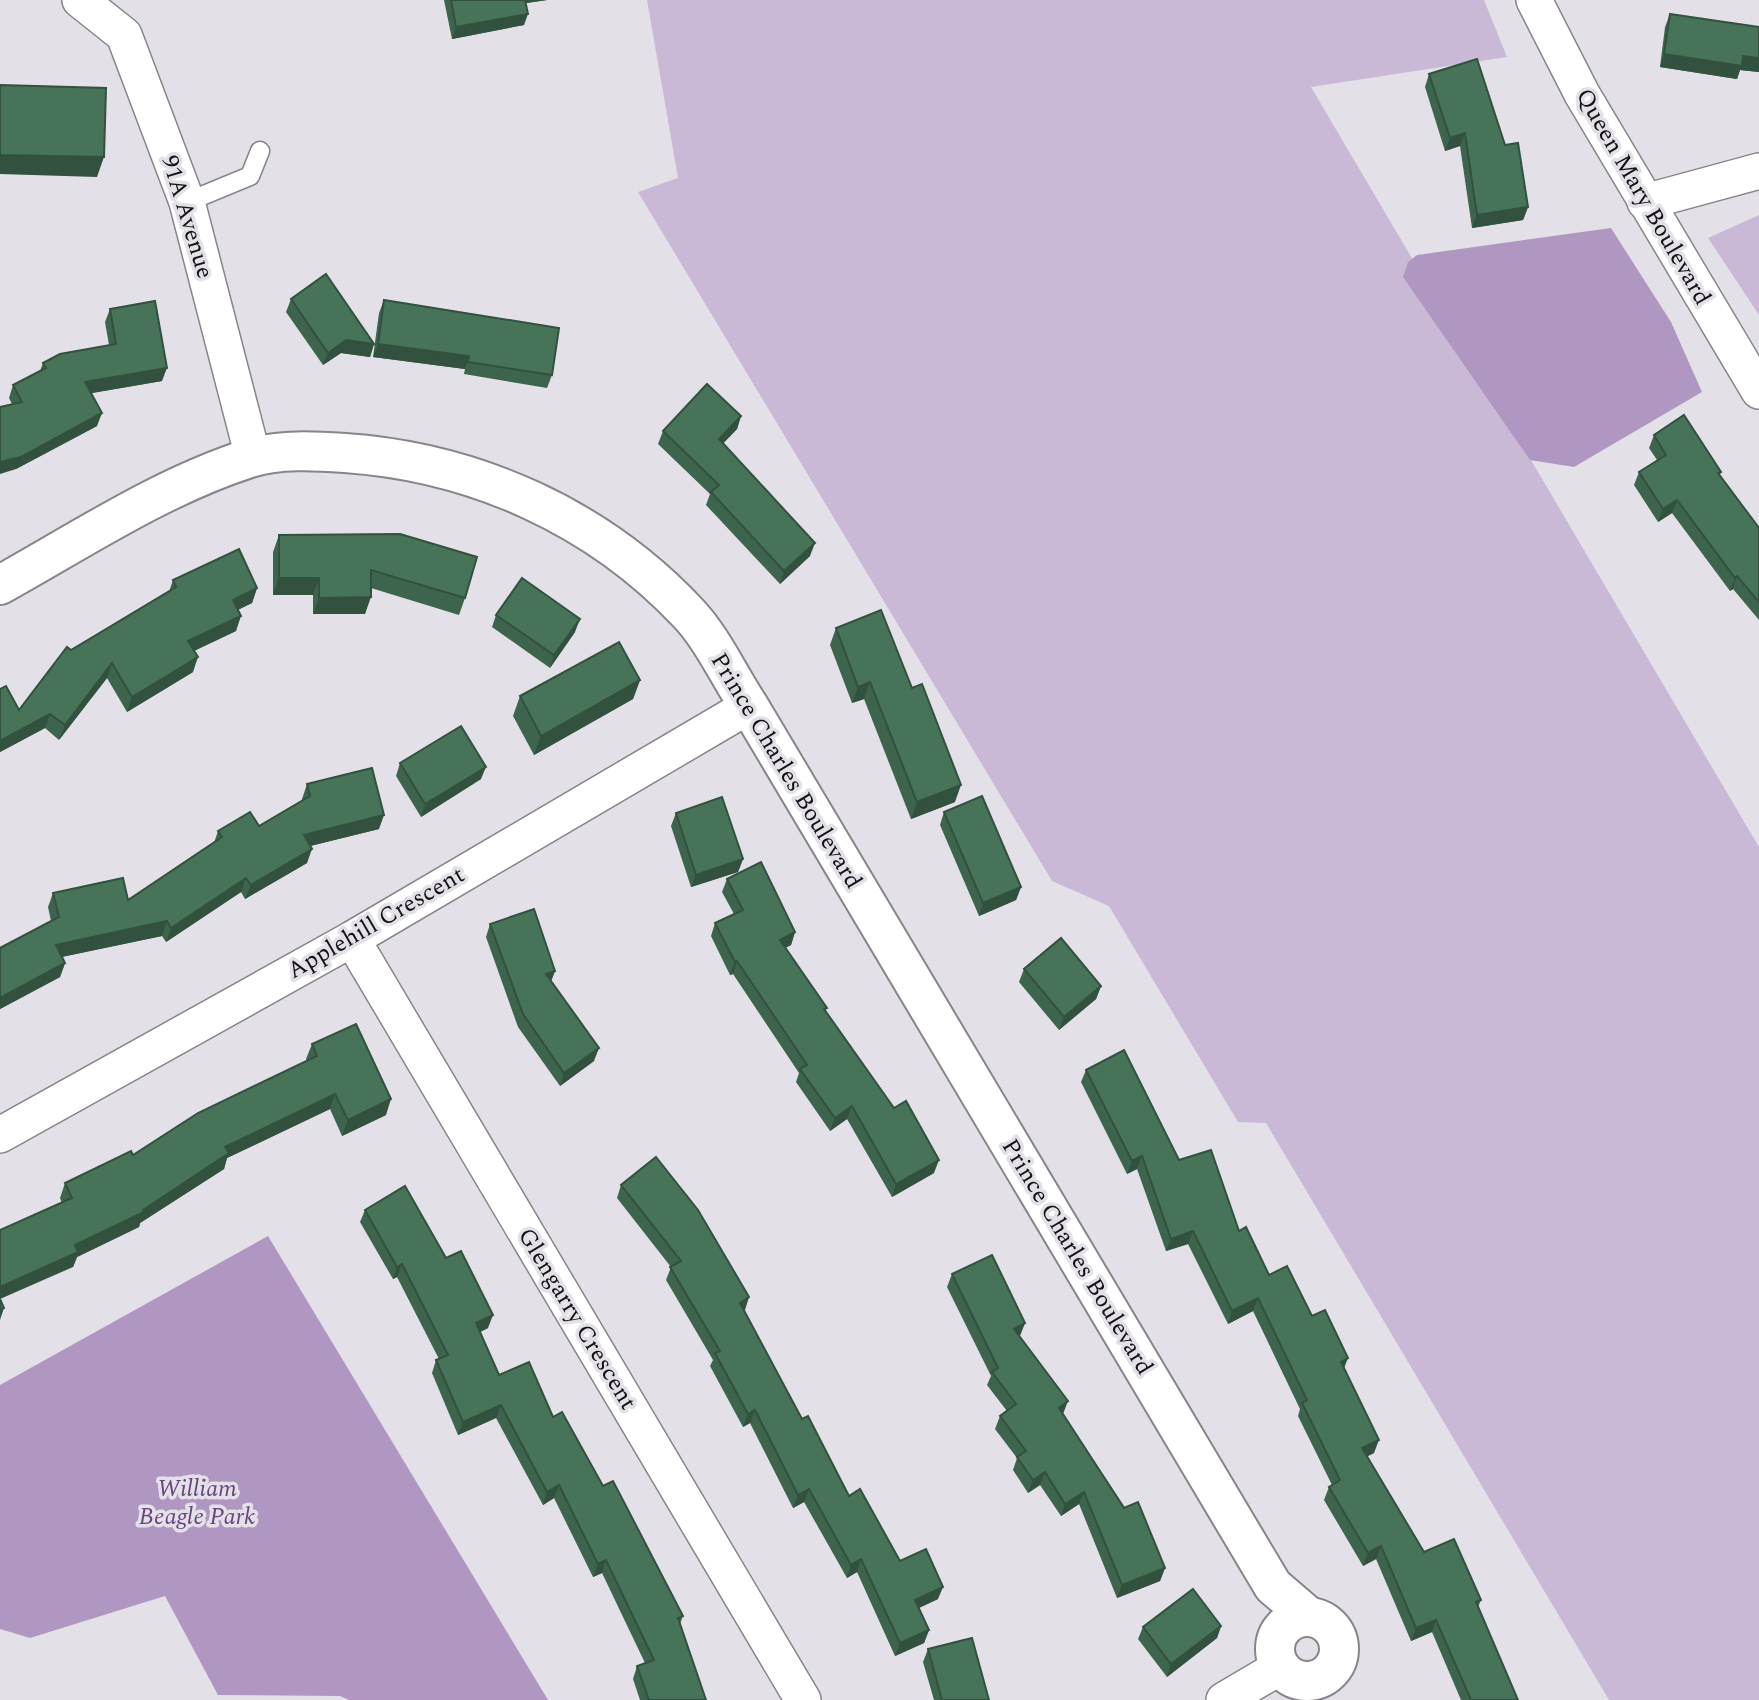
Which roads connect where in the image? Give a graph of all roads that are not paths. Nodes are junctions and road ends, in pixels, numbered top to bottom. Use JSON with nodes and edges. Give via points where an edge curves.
{"nodes":[{"id":1,"x":80,"y":0,"type":"edge"},
{"id":2,"x":1534,"y":0,"type":"edge"},
{"id":3,"x":260,"y":151,"type":"dead end"},
{"id":4,"x":1759,"y":171,"type":"edge"},
{"id":5,"x":187,"y":202,"type":"junction"},
{"id":6,"x":1645,"y":202,"type":"junction"},
{"id":7,"x":1759,"y":391,"type":"edge"},
{"id":8,"x":253,"y":457,"type":"junction"},
{"id":9,"x":0,"y":585,"type":"edge"},
{"id":10,"x":748,"y":706,"type":"junction"},
{"id":11,"x":352,"y":939,"type":"junction"},
{"id":12,"x":0,"y":1135,"type":"edge"},
{"id":13,"x":1294,"y":1623,"type":"junction"},
{"id":14,"x":1322,"y":1682,"type":"edge"},
{"id":15,"x":803,"y":1700,"type":"edge"},
{"id":16,"x":1224,"y":1700,"type":"edge"}],
"edges":[{"from":1,"to":5,"type":"street","name":"91A Avenue","via":[[124,35]]},
{"from":2,"to":6,"type":"street","name":"Queen Mary Boulevard"},
{"from":3,"to":5,"type":"lane","via":[[250,176]]},
{"from":4,"to":6,"type":"street"},
{"from":5,"to":8,"type":"street","name":"91A Avenue"},
{"from":6,"to":7,"type":"street","name":"Queen Mary Boulevard"},
{"from":8,"to":9,"type":"street","name":"Prince Charles Boulevard","via":[[146,504]]},
{"from":8,"to":10,"type":"street","name":"Prince Charles Boulevard","via":[[314,450],[379,455],[450,470],[523,495],[588,529],[649,575],[690,615]]},
{"from":10,"to":11,"type":"street","name":"Applehill Crescent"},
{"from":10,"to":13,"type":"street","name":"Prince Charles Boulevard"},
{"from":11,"to":12,"type":"street","name":"Applehill Crescent"},
{"from":11,"to":15,"type":"street","name":"Glengarry Crescent"},
{"from":13,"to":14,"type":"street","name":"Prince Charles Boulevard","via":[[1275,1650]]},
{"from":13,"to":14,"type":"street","via":[[1328,1624],[1335,1632],[1339,1642]]},
{"from":14,"to":16,"type":"street"}]}
